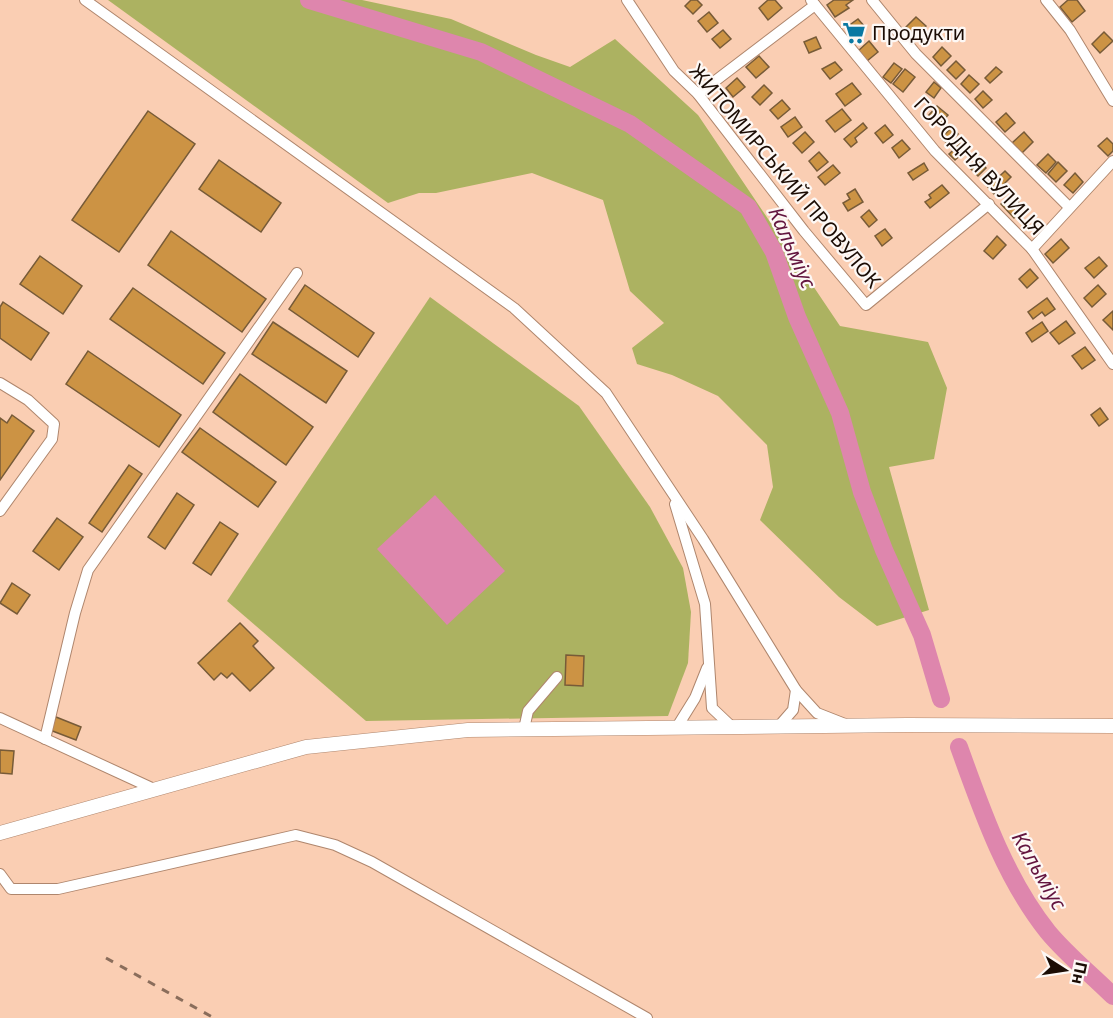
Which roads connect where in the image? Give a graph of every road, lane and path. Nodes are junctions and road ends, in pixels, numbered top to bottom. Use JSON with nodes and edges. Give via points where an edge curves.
{"nodes":[{"id":1,"x":85,"y":0,"type":"edge"},
{"id":2,"x":627,"y":0,"type":"edge"},
{"id":3,"x":872,"y":0,"type":"edge"},
{"id":4,"x":1046,"y":0,"type":"edge"},
{"id":5,"x":813,"y":2,"type":"edge"},
{"id":6,"x":698,"y":94,"type":"junction"},
{"id":7,"x":1113,"y":101,"type":"edge"},
{"id":8,"x":1113,"y":161,"type":"edge"},
{"id":9,"x":989,"y":204,"type":"junction"},
{"id":10,"x":1070,"y":207,"type":"junction"},
{"id":11,"x":1032,"y":249,"type":"junction"},
{"id":12,"x":297,"y":273,"type":"dead end"},
{"id":13,"x":1113,"y":364,"type":"edge"},
{"id":14,"x":0,"y":383,"type":"edge"},
{"id":15,"x":671,"y":493,"type":"junction"},
{"id":16,"x":0,"y":511,"type":"edge"},
{"id":17,"x":708,"y":665,"type":"junction"},
{"id":18,"x":556,"y":677,"type":"dead end"},
{"id":19,"x":796,"y":690,"type":"junction"},
{"id":20,"x":0,"y":718,"type":"edge"},
{"id":21,"x":848,"y":725,"type":"junction"},
{"id":22,"x":730,"y":726,"type":"junction"},
{"id":23,"x":779,"y":726,"type":"junction"},
{"id":24,"x":1113,"y":726,"type":"edge"},
{"id":25,"x":677,"y":727,"type":"junction"},
{"id":26,"x":524,"y":729,"type":"junction"},
{"id":27,"x":45,"y":739,"type":"junction"},
{"id":28,"x":154,"y":789,"type":"junction"},
{"id":29,"x":0,"y":833,"type":"edge"},
{"id":30,"x":0,"y":874,"type":"edge"},
{"id":31,"x":647,"y":1018,"type":"edge"}],
"edges":[{"from":1,"to":15,"type":"street","via":[[514,308],[606,393]]},
{"from":2,"to":6,"type":"street","name":"ЖИТОМИРСЬКИЙ ПРОВУЛОК","via":[[674,71]]},
{"from":3,"to":10,"type":"street","via":[[916,54]]},
{"from":4,"to":7,"type":"street","via":[[1070,30]]},
{"from":5,"to":6,"type":"street"},
{"from":5,"to":9,"type":"street","name":"ГОРОДНЯ ВУЛИЦЯ","via":[[935,152]]},
{"from":6,"to":9,"type":"street","name":"ЖИТОМИРСЬКИЙ ПРОВУЛОК","via":[[866,304]]},
{"from":8,"to":10,"type":"street"},
{"from":9,"to":11,"type":"street","name":"ГОРОДНЯ ВУЛИЦЯ"},
{"from":10,"to":11,"type":"street"},
{"from":11,"to":13,"type":"street","name":"ГОРОДНЯ ВУЛИЦЯ"},
{"from":12,"to":27,"type":"street","via":[[88,570]]},
{"from":14,"to":16,"type":"street","via":[[28,400],[54,424],[52,439]]},
{"from":15,"to":17,"type":"street","via":[[705,604]]},
{"from":15,"to":19,"type":"street"},
{"from":17,"to":22,"type":"street","via":[[712,708]]},
{"from":17,"to":25,"type":"street","via":[[695,698]]},
{"from":18,"to":26,"type":"street","via":[[528,711]]},
{"from":19,"to":21,"type":"street","via":[[817,713]]},
{"from":19,"to":23,"type":"street","via":[[793,710]]},
{"from":20,"to":27,"type":"street"},
{"from":21,"to":23,"type":"main road"},
{"from":21,"to":24,"type":"main road"},
{"from":22,"to":23,"type":"main road"},
{"from":22,"to":25,"type":"main road"},
{"from":25,"to":26,"type":"main road"},
{"from":26,"to":28,"type":"main road","via":[[468,730],[306,747]]},
{"from":27,"to":28,"type":"street"},
{"from":28,"to":29,"type":"main road"},
{"from":30,"to":31,"type":"street","via":[[11,889],[58,889],[296,836],[335,845],[372,862]]}]}
